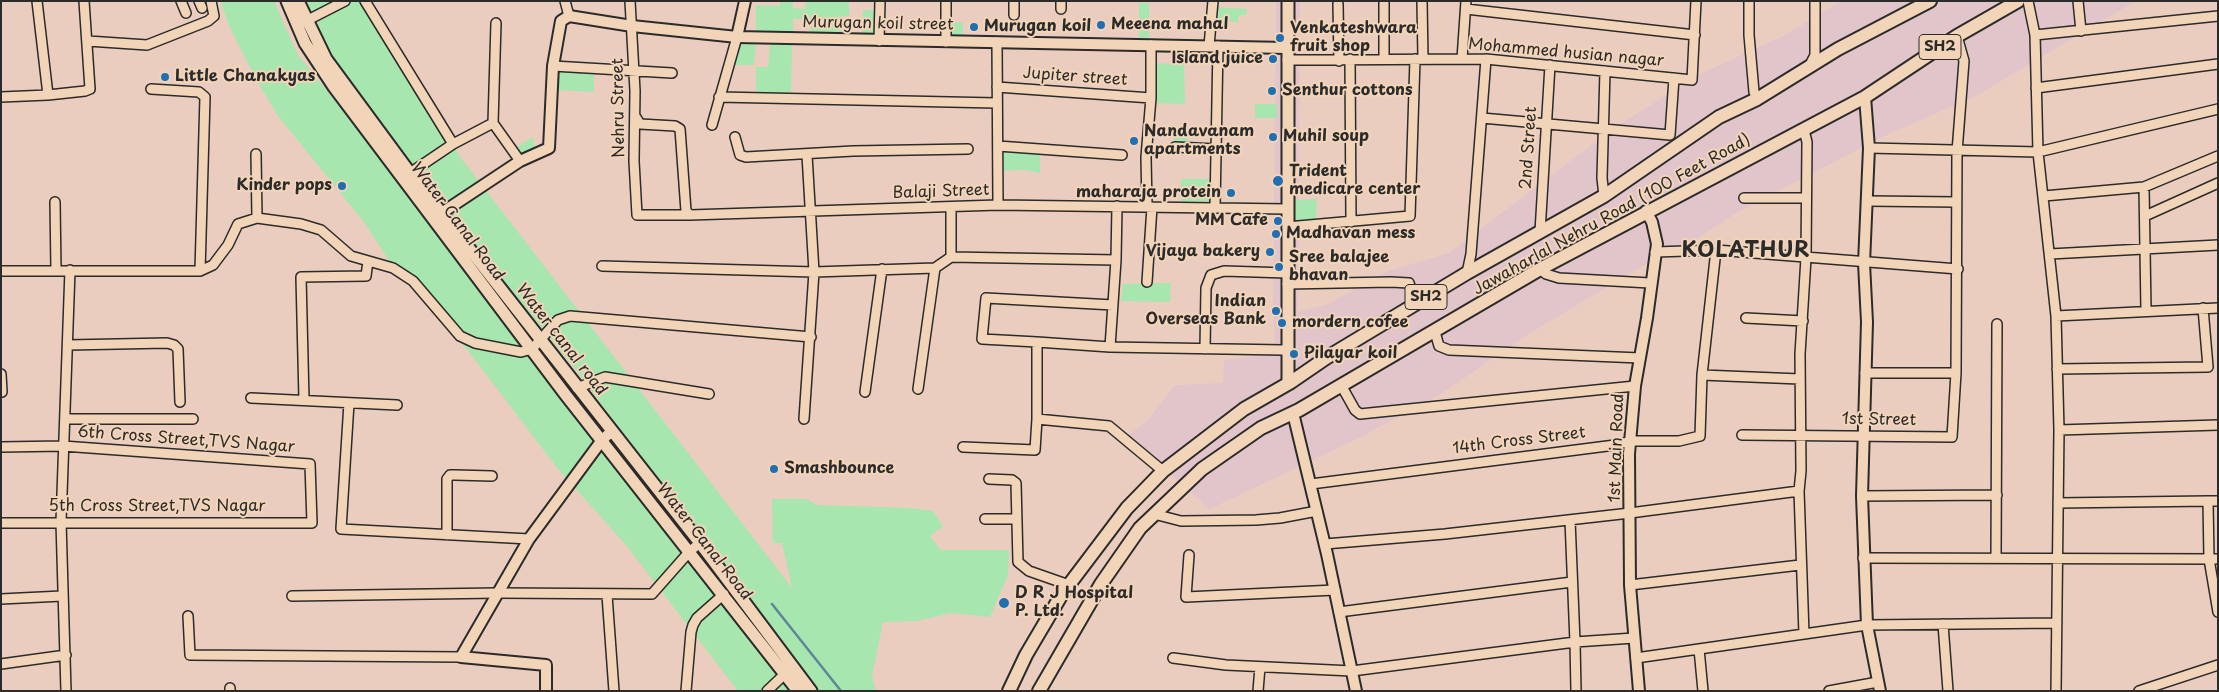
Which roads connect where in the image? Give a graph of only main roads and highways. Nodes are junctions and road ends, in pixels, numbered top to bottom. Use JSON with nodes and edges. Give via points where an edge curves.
{"nodes":[{"id":1,"x":288,"y":1,"type":"edge"},
{"id":2,"x":298,"y":1,"type":"edge"},
{"id":3,"x":1288,"y":1,"type":"edge"},
{"id":4,"x":1930,"y":1,"type":"edge"},
{"id":5,"x":2018,"y":1,"type":"edge"},
{"id":6,"x":1917,"y":5,"type":"edge"},
{"id":7,"x":302,"y":23,"type":"junction"},
{"id":8,"x":1287,"y":278,"type":"junction"},
{"id":9,"x":1286,"y":351,"type":"junction"},
{"id":10,"x":1286,"y":384,"type":"junction"},
{"id":11,"x":789,"y":670,"type":"junction"},
{"id":12,"x":798,"y":691,"type":"edge"},
{"id":13,"x":811,"y":691,"type":"edge"},
{"id":14,"x":1009,"y":691,"type":"edge"},
{"id":15,"x":1039,"y":691,"type":"edge"}],
"edges":[{"from":1,"to":7,"type":"main road","name":"Water Canal Road"},
{"from":2,"to":7,"type":"main road","name":"Water canal road"},
{"from":3,"to":8,"type":"main road"},
{"from":4,"to":6,"type":"main road","name":"Jawaharlal Nehru Road (100 Feet Road)","number":"SH2"},
{"from":5,"to":15,"type":"main road","name":"Jawaharlal Nehru Road (100 Feet Road)","number":"SH2","via":[[1865,97],[1540,269],[1293,413],[1261,428],[1202,470],[1140,528],[1101,584]]},
{"from":6,"to":10,"type":"main road","name":"Jawaharlal Nehru Road (100 Feet Road)","number":"SH2","via":[[1757,99],[1671,141],[1604,196],[1466,272]]},
{"from":7,"to":11,"type":"main road","name":"Water canal road","via":[[410,173],[700,543]]},
{"from":7,"to":11,"type":"main road","name":"Water Canal Road","via":[[312,56],[334,87],[602,440]]},
{"from":8,"to":9,"type":"main road"},
{"from":8,"to":9,"type":"main road"},
{"from":9,"to":10,"type":"main road"},
{"from":10,"to":14,"type":"main road","name":"Jawaharlal Nehru Road (100 Feet Road)","number":"SH2","via":[[1244,408],[1163,471],[1127,508],[1069,584],[1026,655]]},
{"from":11,"to":12,"type":"main road","name":"Water Canal Road"},
{"from":11,"to":13,"type":"main road","name":"Water canal road"}]}
